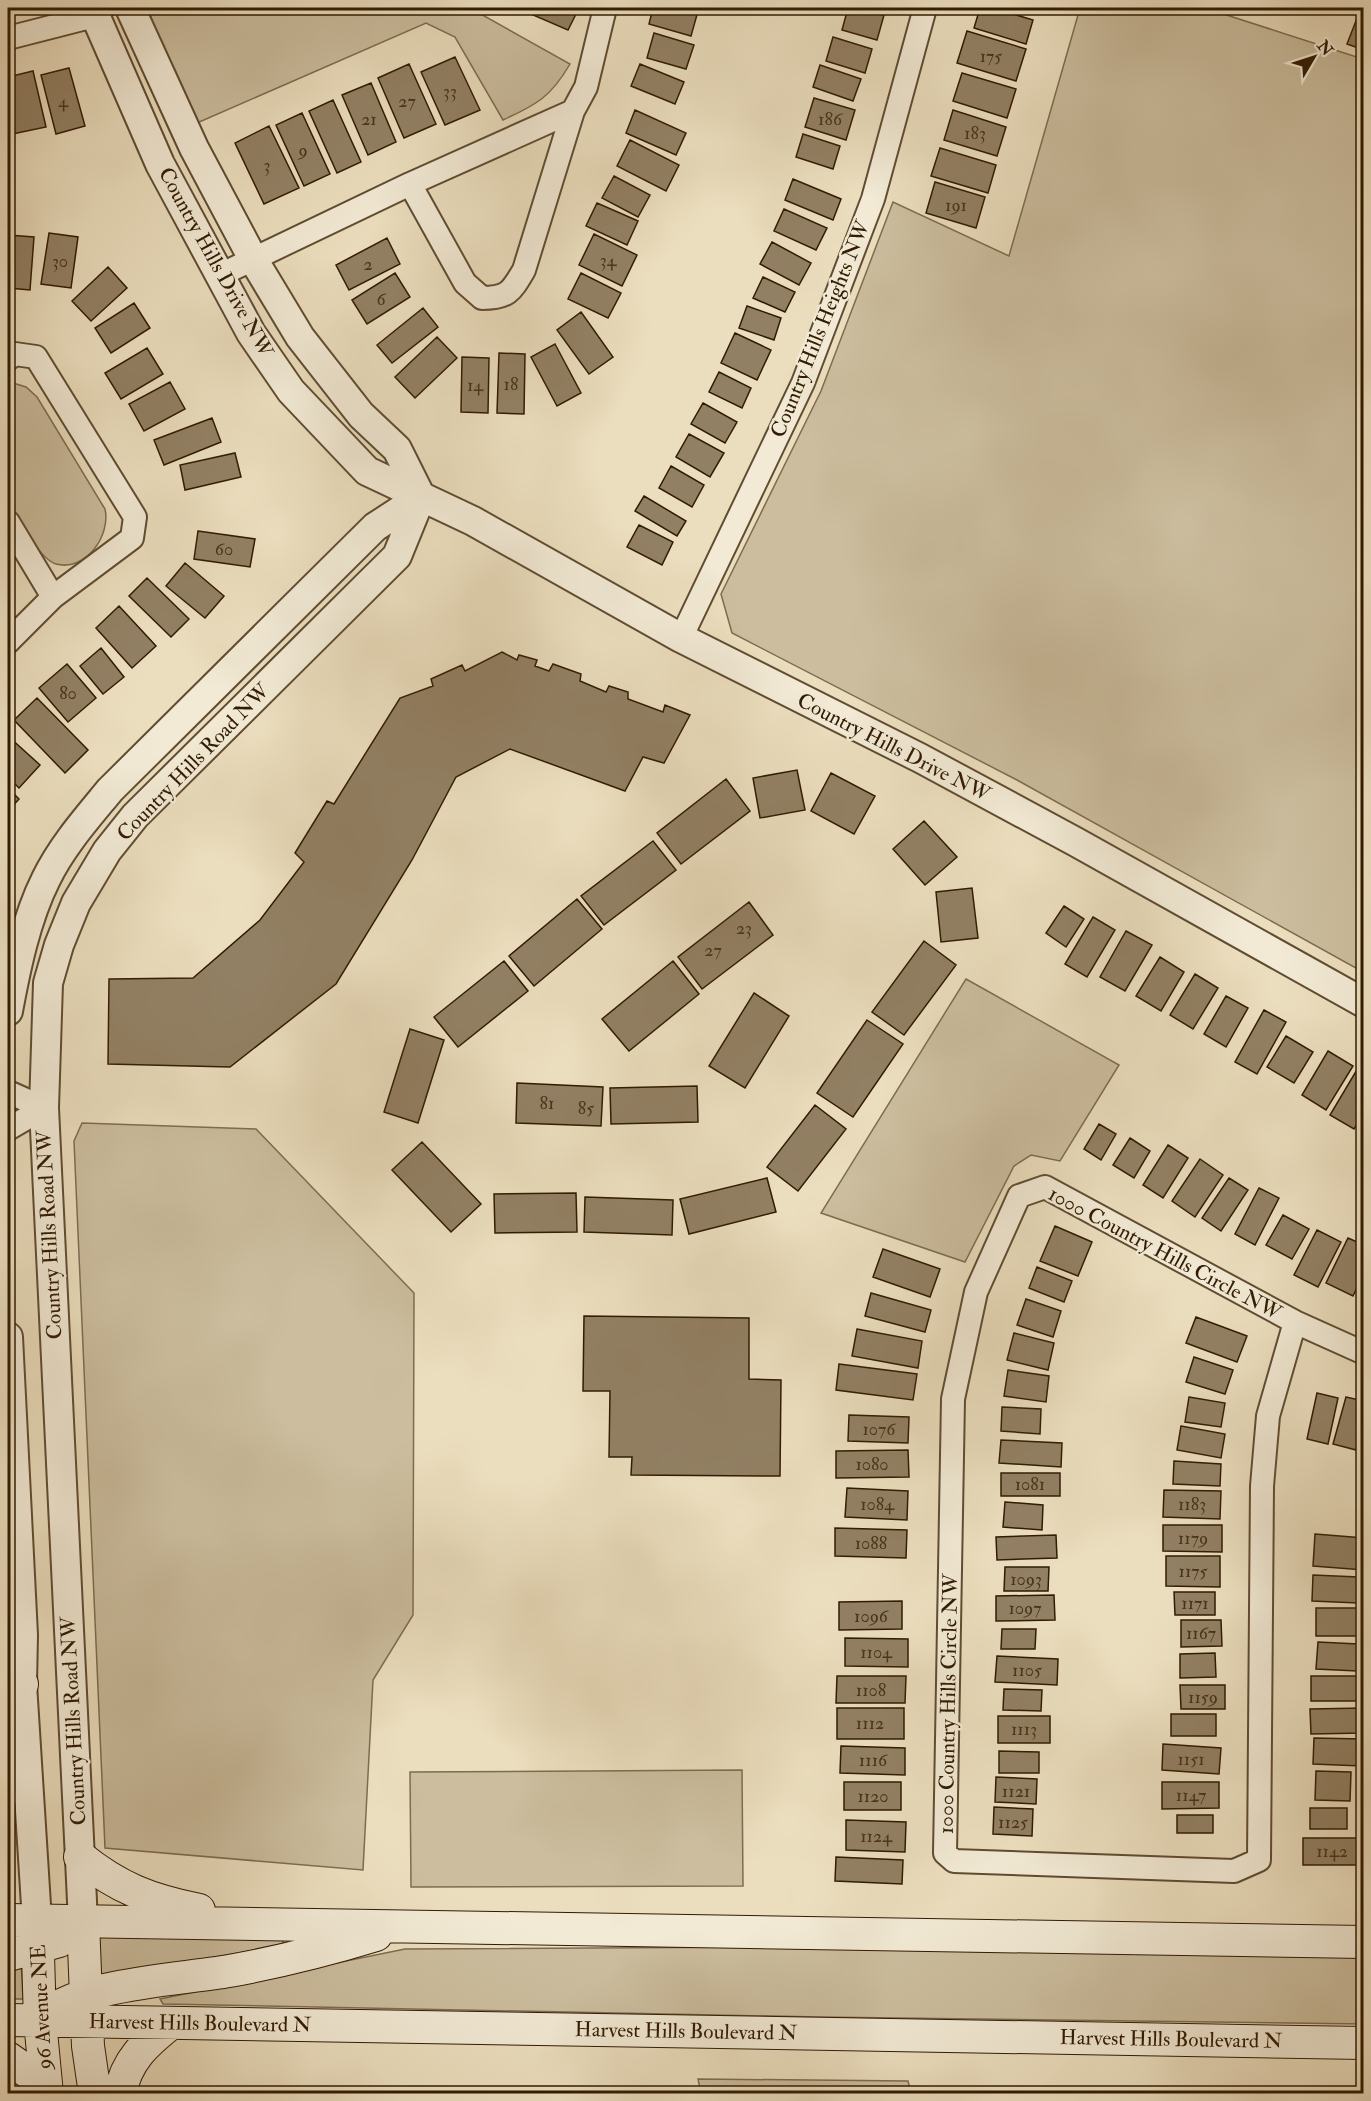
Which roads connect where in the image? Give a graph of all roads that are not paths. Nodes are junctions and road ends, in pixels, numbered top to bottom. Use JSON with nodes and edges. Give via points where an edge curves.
{"nodes":[{"id":1,"x":130,"y":8,"type":"edge"},
{"id":2,"x":606,"y":8,"type":"edge"},
{"id":3,"x":925,"y":8,"type":"edge"},
{"id":4,"x":97,"y":10,"type":"edge"},
{"id":5,"x":8,"y":38,"type":"edge"},
{"id":6,"x":573,"y":111,"type":"junction"},
{"id":7,"x":410,"y":184,"type":"junction"},
{"id":8,"x":253,"y":259,"type":"junction"},
{"id":9,"x":220,"y":275,"type":"junction"},
{"id":10,"x":8,"y":359,"type":"edge"},
{"id":11,"x":421,"y":497,"type":"junction"},
{"id":12,"x":8,"y":522,"type":"edge"},
{"id":13,"x":53,"y":597,"type":"junction"},
{"id":14,"x":681,"y":638,"type":"junction"},
{"id":15,"x":8,"y":642,"type":"edge"},
{"id":16,"x":1364,"y":1002,"type":"edge"},
{"id":17,"x":8,"y":1011,"type":"edge"},
{"id":18,"x":8,"y":1092,"type":"edge"},
{"id":19,"x":44,"y":1108,"type":"junction"},
{"id":20,"x":8,"y":1129,"type":"edge"},
{"id":21,"x":1295,"y":1322,"type":"junction"},
{"id":22,"x":8,"y":1337,"type":"edge"},
{"id":23,"x":1364,"y":1353,"type":"edge"},
{"id":24,"x":22,"y":1684,"type":"junction"},
{"id":25,"x":8,"y":1789,"type":"edge"},
{"id":26,"x":80,"y":1857,"type":"junction"},
{"id":27,"x":83,"y":1922,"type":"junction"},
{"id":28,"x":273,"y":1925,"type":"junction"},
{"id":29,"x":400,"y":1927,"type":"junction"},
{"id":30,"x":28,"y":1929,"type":"edge"},
{"id":31,"x":1364,"y":1942,"type":"edge"},
{"id":32,"x":8,"y":1955,"type":"edge"},
{"id":33,"x":86,"y":2008,"type":"junction"},
{"id":34,"x":8,"y":2020,"type":"edge"},
{"id":35,"x":40,"y":2020,"type":"junction"},
{"id":36,"x":171,"y":2023,"type":"junction"},
{"id":37,"x":1364,"y":2043,"type":"edge"},
{"id":38,"x":8,"y":2058,"type":"edge"},
{"id":39,"x":46,"y":2089,"type":"edge"},
{"id":40,"x":95,"y":2094,"type":"edge"},
{"id":41,"x":120,"y":2094,"type":"edge"}],
"edges":[{"from":1,"to":8,"type":"street","name":"Country Hills Drive NW","via":[[194,148]]},
{"from":2,"to":6,"type":"street","via":[[586,87]]},
{"from":3,"to":14,"type":"street","name":"Country Hills Heights NW","via":[[873,199],[807,372]]},
{"from":4,"to":5,"type":"street"},
{"from":4,"to":9,"type":"street","name":"Country Hills Drive NW","via":[[160,164]]},
{"from":6,"to":7,"type":"street"},
{"from":6,"to":7,"type":"street","via":[[524,270],[501,298],[482,298],[465,283]]},
{"from":7,"to":8,"type":"street"},
{"from":8,"to":9,"type":"street"},
{"from":8,"to":11,"type":"street","name":"Country Hills Drive NW","via":[[300,338],[361,415],[397,449]]},
{"from":9,"to":11,"type":"street","name":"Country Hills Drive NW","via":[[251,333],[285,381],[335,439],[367,471]]},
{"from":10,"to":13,"type":"street","via":[[15,354],[36,357],[135,517],[132,538]]},
{"from":11,"to":14,"type":"street","name":"Country Hills Drive NW","via":[[473,521]]},
{"from":11,"to":17,"type":"street","name":"Country Hills Road NW","via":[[375,527],[110,790],[78,828],[45,880],[23,944]]},
{"from":11,"to":19,"type":"street","name":"Country Hills Road NW","via":[[397,556],[135,816],[107,851],[76,903],[48,983]]},
{"from":12,"to":13,"type":"street"},
{"from":13,"to":15,"type":"street"},
{"from":14,"to":16,"type":"street","name":"Country Hills Drive NW","via":[[930,764]]},
{"from":18,"to":19,"type":"street"},
{"from":19,"to":20,"type":"street"},
{"from":19,"to":26,"type":"street","name":"Country Hills Road NW"},
{"from":21,"to":21,"type":"street","name":"1000 Country Hills Circle NW","via":[[1268,1416],[1262,1486],[1259,1860],[1234,1871],[954,1861],[945,1853],[953,1399],[976,1292],[1019,1196],[1045,1187]]},
{"from":21,"to":23,"type":"street","name":"1000 Country Hills Circle NW"},
{"from":22,"to":24,"type":"street"},
{"from":24,"to":25,"type":"main road","via":[[11,1716]]},
{"from":24,"to":30,"type":"street"},
{"from":26,"to":27,"type":"street","name":"Country Hills Road NW"},
{"from":26,"to":28,"type":"main road","via":[[140,1896]]},
{"from":27,"to":28,"type":"main road"},
{"from":27,"to":30,"type":"main road","via":[[66,1938]]},
{"from":27,"to":33,"type":"main road"},
{"from":28,"to":29,"type":"main road"},
{"from":29,"to":31,"type":"main road"},
{"from":29,"to":33,"type":"main road","via":[[324,1951]]},
{"from":30,"to":32,"type":"main road"},
{"from":30,"to":35,"type":"main road","name":"96 Avenue NE"},
{"from":33,"to":35,"type":"main road","via":[[60,2004]]},
{"from":33,"to":36,"type":"main road","name":"Harvest Hills Boulevard N"},
{"from":33,"to":40,"type":"main road"},
{"from":34,"to":35,"type":"main road"},
{"from":35,"to":39,"type":"main road","name":"96 Avenue NE"},
{"from":36,"to":37,"type":"main road","name":"Harvest Hills Boulevard N"},
{"from":36,"to":41,"type":"main road","via":[[134,2056]]},
{"from":38,"to":39,"type":"main road"}]}
